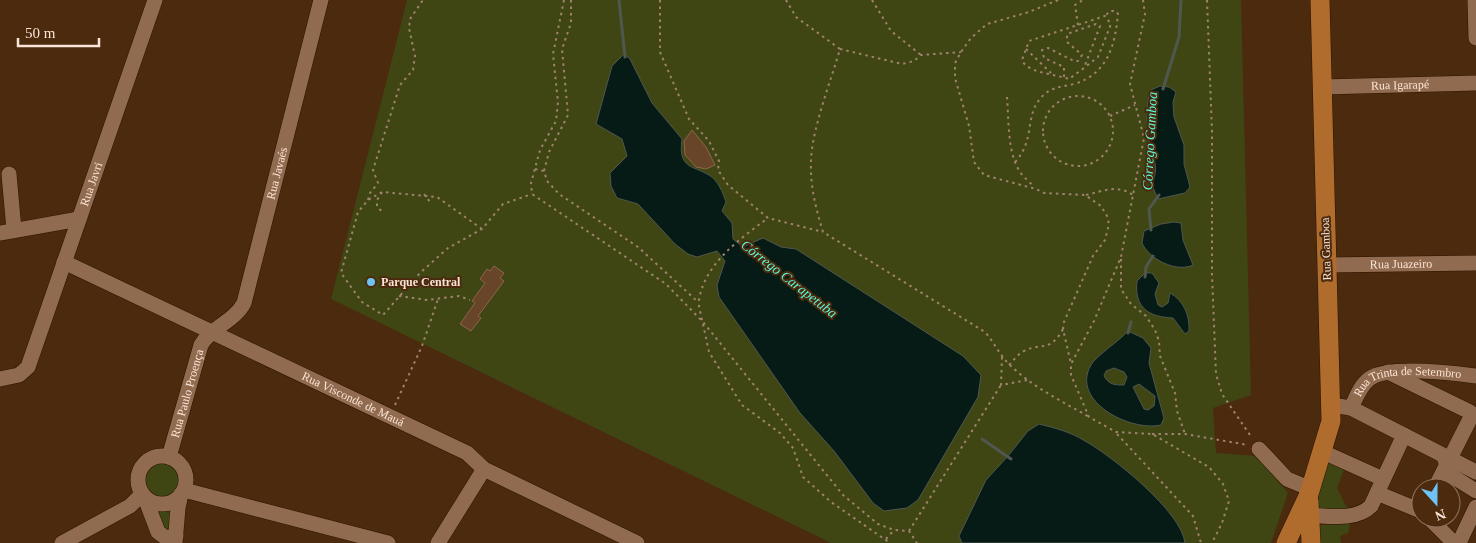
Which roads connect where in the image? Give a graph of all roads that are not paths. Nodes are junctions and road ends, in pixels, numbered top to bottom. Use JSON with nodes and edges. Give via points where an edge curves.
{"nodes":[{"id":1,"x":155,"y":0,"type":"edge"},
{"id":2,"x":321,"y":0,"type":"edge"},
{"id":3,"x":1320,"y":0,"type":"edge"},
{"id":4,"x":1475,"y":0,"type":"edge"},
{"id":5,"x":1476,"y":38,"type":"edge"},
{"id":6,"x":1476,"y":83,"type":"edge"},
{"id":7,"x":1322,"y":87,"type":"junction"},
{"id":8,"x":9,"y":174,"type":"dead end"},
{"id":9,"x":79,"y":219,"type":"junction"},
{"id":10,"x":7,"y":232,"type":"edge"},
{"id":11,"x":64,"y":262,"type":"junction"},
{"id":12,"x":1476,"y":263,"type":"edge"},
{"id":13,"x":1326,"y":265,"type":"junction"},
{"id":14,"x":212,"y":333,"type":"junction"},
{"id":15,"x":1388,"y":372,"type":"junction"},
{"id":16,"x":1476,"y":376,"type":"edge"},
{"id":17,"x":0,"y":379,"type":"edge"},
{"id":18,"x":1331,"y":405,"type":"junction"},
{"id":19,"x":1351,"y":408,"type":"junction"},
{"id":20,"x":1473,"y":422,"type":"edge"},
{"id":21,"x":1404,"y":435,"type":"junction"},
{"id":22,"x":1259,"y":449,"type":"road end"},
{"id":23,"x":1323,"y":452,"type":"junction"},
{"id":24,"x":169,"y":457,"type":"junction"},
{"id":25,"x":1446,"y":460,"type":"junction"},
{"id":26,"x":484,"y":469,"type":"junction"},
{"id":27,"x":1476,"y":472,"type":"edge"},
{"id":28,"x":1439,"y":478,"type":"edge"},
{"id":29,"x":1380,"y":486,"type":"junction"},
{"id":30,"x":1476,"y":491,"type":"edge"},
{"id":31,"x":183,"y":492,"type":"junction"},
{"id":32,"x":1310,"y":492,"type":"junction"},
{"id":33,"x":144,"y":496,"type":"junction"},
{"id":34,"x":1411,"y":506,"type":"edge"},
{"id":35,"x":1476,"y":507,"type":"edge"},
{"id":36,"x":1308,"y":516,"type":"junction"},
{"id":37,"x":1439,"y":528,"type":"edge"},
{"id":38,"x":175,"y":539,"type":"edge"},
{"id":39,"x":62,"y":543,"type":"edge"},
{"id":40,"x":388,"y":543,"type":"edge"},
{"id":41,"x":438,"y":543,"type":"edge"},
{"id":42,"x":637,"y":543,"type":"edge"},
{"id":43,"x":1286,"y":543,"type":"edge"},
{"id":44,"x":1311,"y":543,"type":"edge"},
{"id":45,"x":1454,"y":543,"type":"edge"},
{"id":46,"x":1458,"y":543,"type":"edge"}],
"edges":[{"from":1,"to":9,"type":"street","name":"Rua Javri"},
{"from":2,"to":14,"type":"street","name":"Rua Javaés","via":[[244,303],[240,311]]},
{"from":3,"to":7,"type":"main road","name":"Rua Gamboa"},
{"from":4,"to":5,"type":"street"},
{"from":6,"to":7,"type":"street","name":"Rua Igarapé"},
{"from":7,"to":13,"type":"main road","name":"Rua Gamboa"},
{"from":8,"to":10,"type":"street"},
{"from":9,"to":10,"type":"street"},
{"from":9,"to":11,"type":"street","name":"Rua Javri"},
{"from":11,"to":14,"type":"street","name":"Rua Visconde de Mauá"},
{"from":11,"to":17,"type":"street","name":"Rua Javri","via":[[28,367],[19,375]]},
{"from":12,"to":13,"type":"street","name":"Rua Juazeiro"},
{"from":13,"to":18,"type":"main road","name":"Rua Gamboa"},
{"from":14,"to":24,"type":"street","name":"Rua Paulo Proença","via":[[201,345]]},
{"from":14,"to":26,"type":"street","name":"Rua Visconde de Mauá","via":[[467,453]]},
{"from":15,"to":16,"type":"street","name":"Rua Trinta de Setembro"},
{"from":15,"to":19,"type":"street","name":"Rua Trinta de Setembro","via":[[1368,380]]},
{"from":15,"to":20,"type":"street","via":[[1470,412]]},
{"from":18,"to":19,"type":"street","name":"Rua Trinta de Setembro"},
{"from":18,"to":23,"type":"main road","name":"Rua Gamboa","via":[[1329,433]]},
{"from":19,"to":21,"type":"street","name":"Rua Trinta de Setembro"},
{"from":20,"to":25,"type":"street"},
{"from":21,"to":25,"type":"street","name":"Rua Trinta de Setembro"},
{"from":21,"to":29,"type":"street"},
{"from":22,"to":32,"type":"street","via":[[1287,478]]},
{"from":23,"to":29,"type":"street"},
{"from":23,"to":32,"type":"main road","name":"Rua Gamboa"},
{"from":24,"to":31,"type":"street","via":[[184,470],[186,482]]},
{"from":24,"to":33,"type":"street","via":[[153,458],[141,468],[138,483]]},
{"from":25,"to":27,"type":"street"},
{"from":25,"to":28,"type":"street"},
{"from":25,"to":30,"type":"street","name":"Rua Trinta de Setembro","via":[[1452,476]]},
{"from":26,"to":41,"type":"street"},
{"from":26,"to":42,"type":"street","name":"Rua Visconde de Mauá"},
{"from":29,"to":34,"type":"street"},
{"from":29,"to":36,"type":"street","via":[[1371,506],[1359,514]]},
{"from":31,"to":33,"type":"street","via":[[176,500],[164,504],[152,502]]},
{"from":31,"to":38,"type":"street"},
{"from":31,"to":40,"type":"street"},
{"from":32,"to":36,"type":"main road","name":"Rua Gamboa"},
{"from":32,"to":43,"type":"main road","name":"Rua Gamboa"},
{"from":33,"to":38,"type":"street","via":[[158,532],[166,538]]},
{"from":33,"to":39,"type":"street"},
{"from":35,"to":46,"type":"street"},
{"from":36,"to":44,"type":"main road","name":"Rua Gamboa"},
{"from":37,"to":45,"type":"street"}]}
